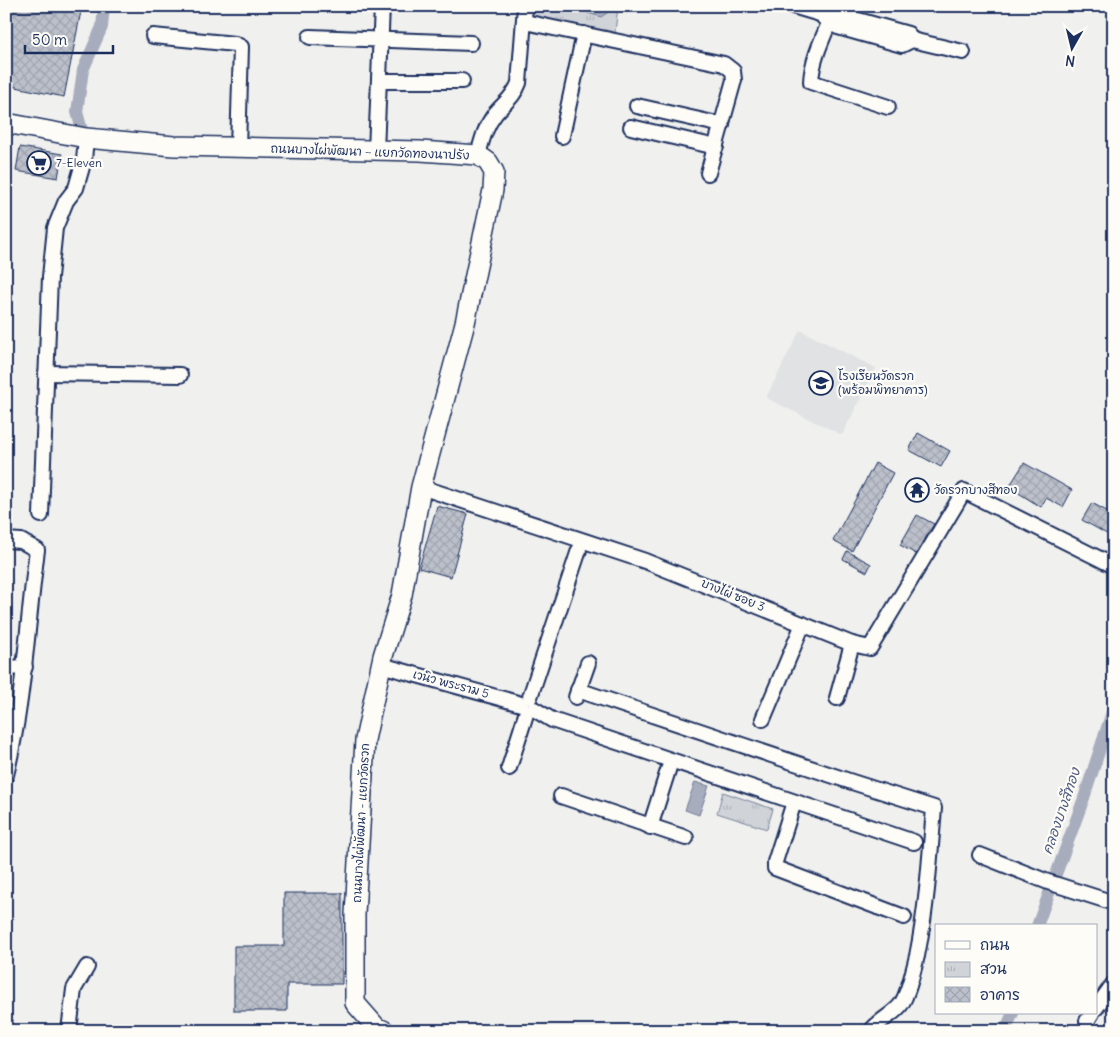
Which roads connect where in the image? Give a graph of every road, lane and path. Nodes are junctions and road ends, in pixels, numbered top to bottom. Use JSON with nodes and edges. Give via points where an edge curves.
{"nodes":[{"id":1,"x":382,"y":6,"type":"edge"},
{"id":2,"x":525,"y":6,"type":"edge"},
{"id":3,"x":793,"y":6,"type":"edge"},
{"id":4,"x":830,"y":14,"type":"edge"},
{"id":5,"x":525,"y":22,"type":"junction"},
{"id":6,"x":584,"y":34,"type":"junction"},
{"id":7,"x":154,"y":36,"type":"dead end"},
{"id":8,"x":310,"y":38,"type":"dead end"},
{"id":9,"x":381,"y":40,"type":"junction"},
{"id":10,"x":471,"y":43,"type":"dead end"},
{"id":11,"x":963,"y":52,"type":"dead end"},
{"id":12,"x":379,"y":81,"type":"junction"},
{"id":13,"x":462,"y":81,"type":"dead end"},
{"id":14,"x":637,"y":106,"type":"dead end"},
{"id":15,"x":888,"y":107,"type":"dead end"},
{"id":16,"x":6,"y":124,"type":"edge"},
{"id":17,"x":722,"y":125,"type":"junction"},
{"id":18,"x":631,"y":127,"type":"dead end"},
{"id":19,"x":562,"y":136,"type":"dead end"},
{"id":20,"x":86,"y":138,"type":"junction"},
{"id":21,"x":716,"y":147,"type":"junction"},
{"id":22,"x":238,"y":148,"type":"junction"},
{"id":23,"x":376,"y":150,"type":"junction"},
{"id":24,"x":478,"y":155,"type":"junction"},
{"id":25,"x":708,"y":173,"type":"dead end"},
{"id":26,"x":46,"y":373,"type":"junction"},
{"id":27,"x":180,"y":375,"type":"dead end"},
{"id":28,"x":421,"y":487,"type":"junction"},
{"id":29,"x":41,"y":515,"type":"dead end"},
{"id":30,"x":6,"y":540,"type":"edge"},
{"id":31,"x":579,"y":550,"type":"dead end"},
{"id":32,"x":1114,"y":566,"type":"edge"},
{"id":33,"x":803,"y":624,"type":"junction"},
{"id":34,"x":852,"y":644,"type":"junction"},
{"id":35,"x":588,"y":663,"type":"dead end"},
{"id":36,"x":381,"y":665,"type":"junction"},
{"id":37,"x":25,"y":667,"type":"junction"},
{"id":38,"x":6,"y":668,"type":"edge"},
{"id":39,"x":837,"y":698,"type":"dead end"},
{"id":40,"x":528,"y":705,"type":"junction"},
{"id":41,"x":763,"y":719,"type":"dead end"},
{"id":42,"x":671,"y":761,"type":"junction"},
{"id":43,"x":509,"y":768,"type":"dead end"},
{"id":44,"x":6,"y":775,"type":"edge"},
{"id":45,"x":561,"y":796,"type":"dead end"},
{"id":46,"x":794,"y":802,"type":"junction"},
{"id":47,"x":650,"y":827,"type":"junction"},
{"id":48,"x":686,"y":838,"type":"dead end"},
{"id":49,"x":914,"y":842,"type":"dead end"},
{"id":50,"x":980,"y":855,"type":"dead end"},
{"id":51,"x":1114,"y":903,"type":"edge"},
{"id":52,"x":904,"y":917,"type":"dead end"},
{"id":53,"x":87,"y":967,"type":"dead end"},
{"id":54,"x":1114,"y":984,"type":"edge"},
{"id":55,"x":1098,"y":1005,"type":"edge"},
{"id":56,"x":69,"y":1031,"type":"edge"},
{"id":57,"x":385,"y":1031,"type":"edge"},
{"id":58,"x":871,"y":1031,"type":"edge"}],
"edges":[{"from":1,"to":9,"type":"street"},
{"from":2,"to":5,"type":"street"},
{"from":3,"to":4,"type":"street"},
{"from":4,"to":11,"type":"street"},
{"from":4,"to":15,"type":"street","via":[[811,82]]},
{"from":5,"to":6,"type":"street"},
{"from":5,"to":24,"type":"street","via":[[519,83],[515,94],[485,128]]},
{"from":6,"to":17,"type":"street","via":[[724,64],[733,71],[734,80]]},
{"from":6,"to":19,"type":"street"},
{"from":7,"to":22,"type":"street","via":[[241,47]]},
{"from":8,"to":9,"type":"street"},
{"from":9,"to":10,"type":"street"},
{"from":9,"to":12,"type":"street"},
{"from":12,"to":13,"type":"street"},
{"from":12,"to":23,"type":"street"},
{"from":14,"to":17,"type":"street"},
{"from":16,"to":20,"type":"street","name":"ถนนบางไผ่พัฒนา – แยกวัดทองนาปรัง"},
{"from":17,"to":21,"type":"street"},
{"from":18,"to":21,"type":"street"},
{"from":20,"to":22,"type":"street","name":"ถนนบางไผ่พัฒนา – แยกวัดทองนาปรัง"},
{"from":20,"to":26,"type":"street","via":[[76,188],[66,201],[56,228]]},
{"from":21,"to":25,"type":"street"},
{"from":22,"to":23,"type":"street","name":"ถนนบางไผ่พัฒนา – แยกวัดทองนาปรัง"},
{"from":23,"to":24,"type":"street","name":"ถนนบางไผ่พัฒนา – แยกวัดทองนาปรัง"},
{"from":24,"to":28,"type":"street","name":"ถนนบางไผ่พัฒนา – แยกวัดทองนาปรัง","via":[[494,172],[493,190],[465,323]]},
{"from":26,"to":27,"type":"street"},
{"from":26,"to":29,"type":"street"},
{"from":28,"to":33,"type":"street","name":"บางไผ่ ซอย 3","via":[[645,561]]},
{"from":28,"to":36,"type":"street","name":"ถนนบางไผ่พัฒนา - แยกวัดรวก","via":[[402,595]]},
{"from":30,"to":37,"type":"street","via":[[21,541],[37,550]]},
{"from":31,"to":40,"type":"street"},
{"from":32,"to":34,"type":"street","name":"บางไผ่ ซอย 3","via":[[964,491],[870,648]]},
{"from":33,"to":34,"type":"street","name":"บางไผ่ ซอย 3"},
{"from":33,"to":41,"type":"street"},
{"from":34,"to":39,"type":"street"},
{"from":35,"to":58,"type":"street","via":[[577,693],[934,808],[926,915],[912,978],[903,1002]]},
{"from":36,"to":40,"type":"street","name":"เวนิว พระราม 5"},
{"from":36,"to":57,"type":"street","name":"ถนนบางไผ่พัฒนา - แยกวัดรวก","via":[[365,740],[355,914],[355,1003],[376,1027]]},
{"from":37,"to":38,"type":"street"},
{"from":37,"to":44,"type":"street"},
{"from":40,"to":42,"type":"street","name":"เวนิว พระราม 5","via":[[552,720]]},
{"from":40,"to":43,"type":"street"},
{"from":42,"to":46,"type":"street","name":"เวนิว พระราม 5"},
{"from":42,"to":47,"type":"street"},
{"from":45,"to":47,"type":"street"},
{"from":46,"to":49,"type":"street","name":"เวนิว พระราม 5"},
{"from":46,"to":52,"type":"street","via":[[775,868]]},
{"from":47,"to":48,"type":"street"},
{"from":50,"to":51,"type":"street"},
{"from":53,"to":56,"type":"street","via":[[74,989]]},
{"from":54,"to":55,"type":"street"}]}
